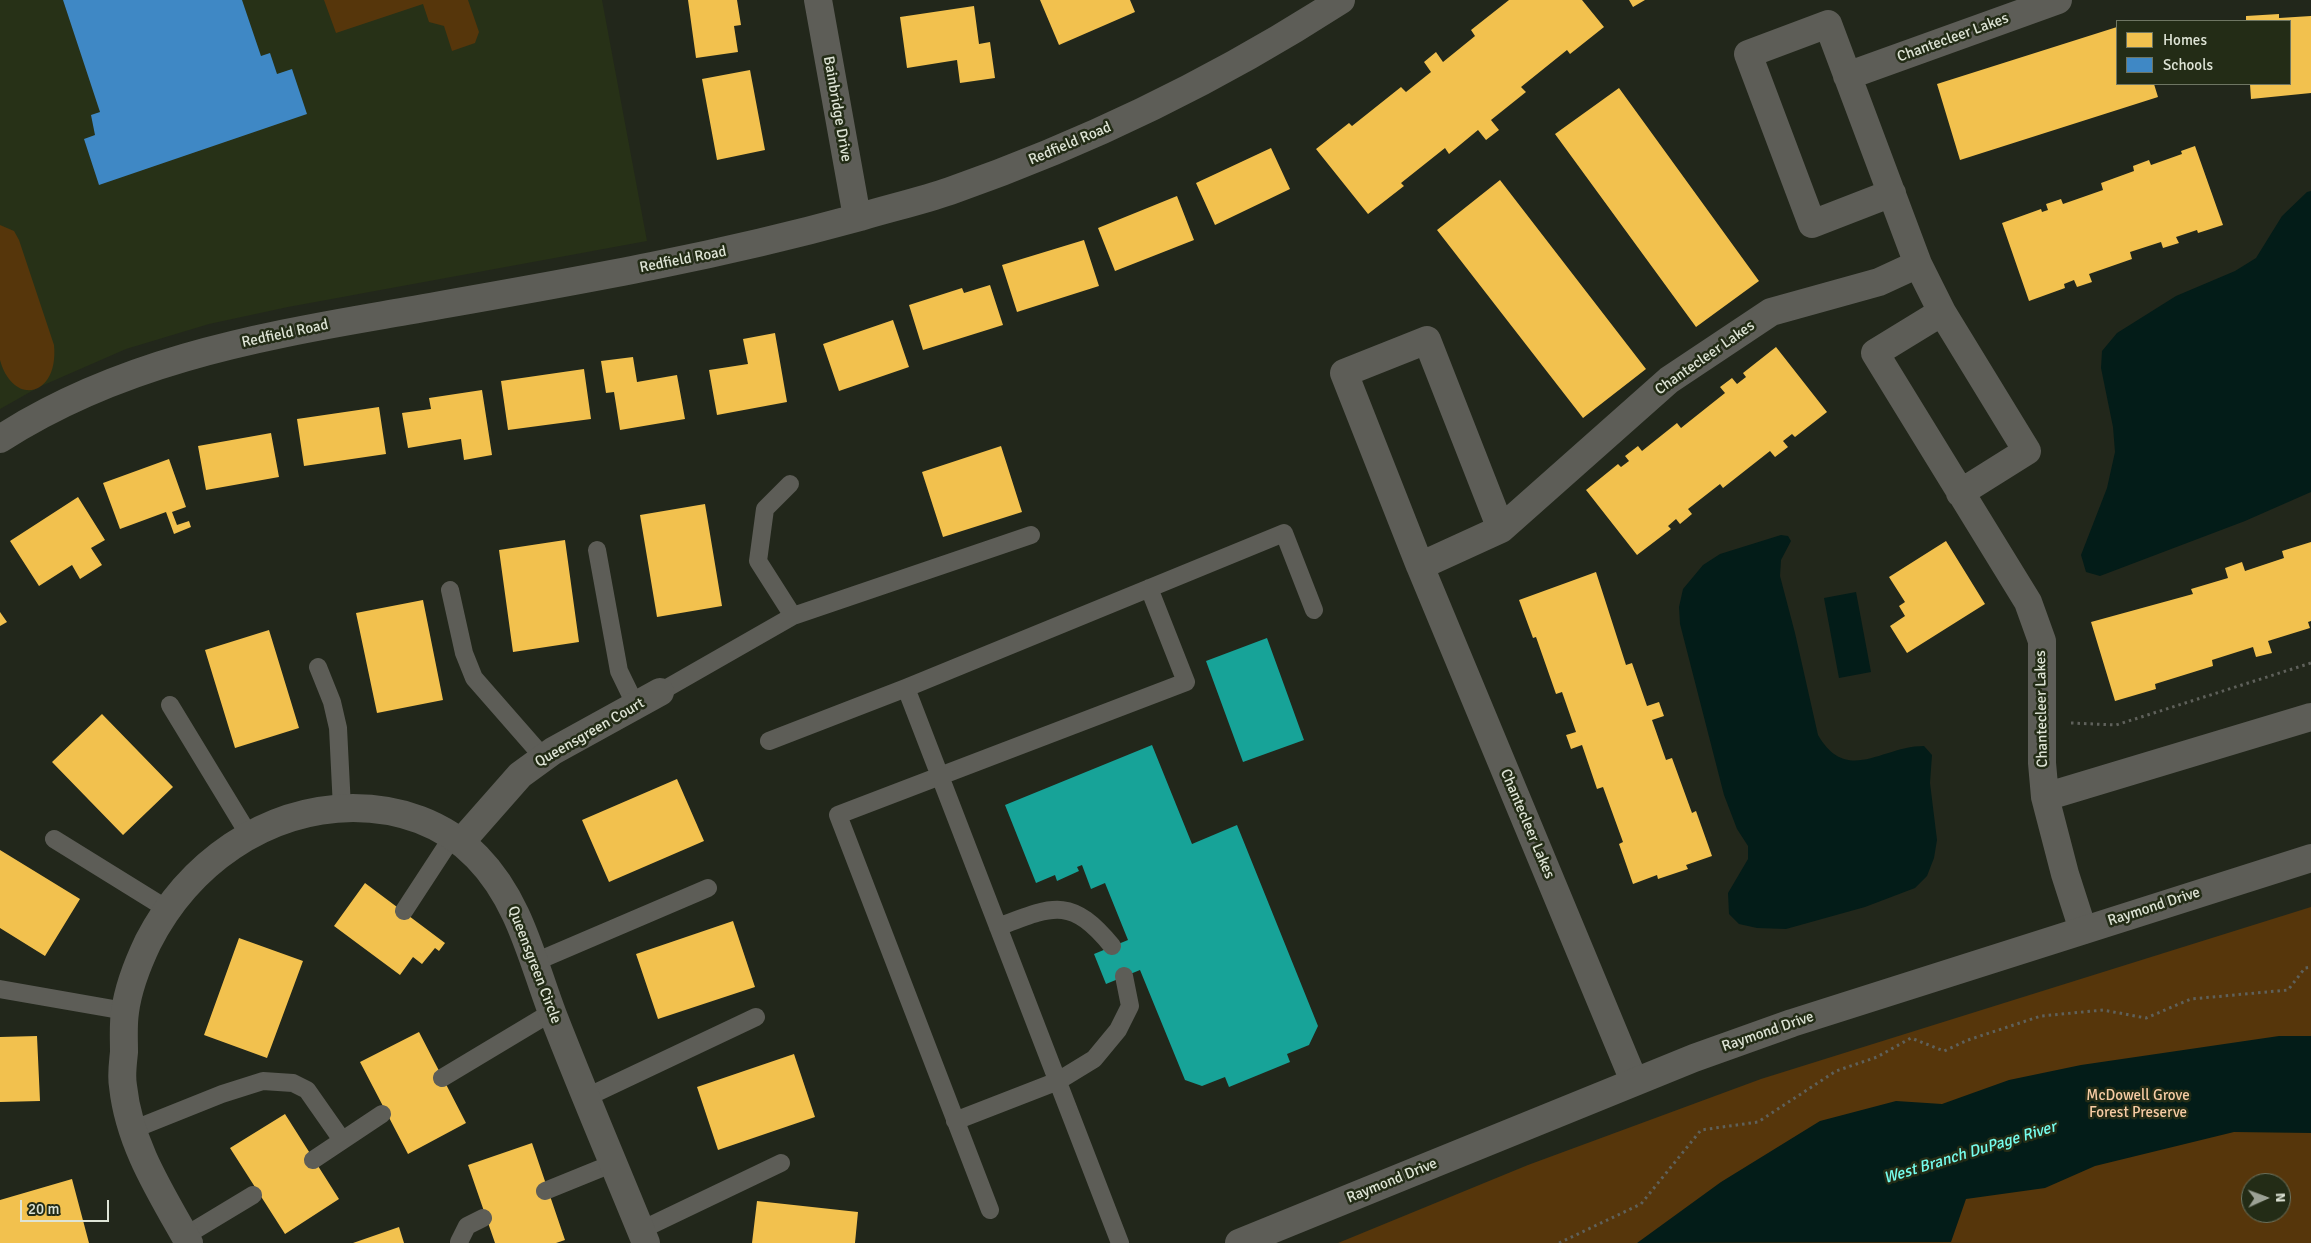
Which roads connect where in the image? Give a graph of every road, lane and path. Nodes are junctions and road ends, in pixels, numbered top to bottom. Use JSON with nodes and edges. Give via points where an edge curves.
{"nodes":[{"id":1,"x":818,"y":0,"type":"edge"},
{"id":2,"x":1341,"y":0,"type":"edge"},
{"id":3,"x":2058,"y":0,"type":"edge"},
{"id":4,"x":1848,"y":76,"type":"junction"},
{"id":5,"x":1892,"y":194,"type":"junction"},
{"id":6,"x":858,"y":217,"type":"junction"},
{"id":7,"x":1918,"y":264,"type":"junction"},
{"id":8,"x":1942,"y":312,"type":"junction"},
{"id":9,"x":0,"y":439,"type":"edge"},
{"id":10,"x":790,"y":484,"type":"dead end"},
{"id":11,"x":1960,"y":493,"type":"junction"},
{"id":12,"x":1501,"y":528,"type":"junction"},
{"id":13,"x":1031,"y":535,"type":"dead end"},
{"id":14,"x":597,"y":550,"type":"dead end"},
{"id":15,"x":1420,"y":566,"type":"junction"},
{"id":16,"x":1149,"y":588,"type":"junction"},
{"id":17,"x":450,"y":590,"type":"dead end"},
{"id":18,"x":1314,"y":610,"type":"dead end"},
{"id":19,"x":792,"y":616,"type":"junction"},
{"id":20,"x":2311,"y":663,"type":"edge"},
{"id":21,"x":318,"y":667,"type":"dead end"},
{"id":22,"x":906,"y":688,"type":"junction"},
{"id":23,"x":660,"y":692,"type":"joint"},
{"id":24,"x":170,"y":705,"type":"dead end"},
{"id":25,"x":636,"y":706,"type":"junction"},
{"id":26,"x":2311,"y":717,"type":"edge"},
{"id":27,"x":2066,"y":723,"type":"dead end"},
{"id":28,"x":769,"y":741,"type":"dead end"},
{"id":29,"x":544,"y":758,"type":"junction"},
{"id":30,"x":940,"y":777,"type":"junction"},
{"id":31,"x":2045,"y":797,"type":"junction"},
{"id":32,"x":342,"y":808,"type":"junction"},
{"id":33,"x":249,"y":835,"type":"junction"},
{"id":34,"x":54,"y":839,"type":"dead end"},
{"id":35,"x":457,"y":839,"type":"junction"},
{"id":36,"x":2311,"y":858,"type":"edge"},
{"id":37,"x":708,"y":888,"type":"dead end"},
{"id":38,"x":167,"y":909,"type":"junction"},
{"id":39,"x":404,"y":911,"type":"dead end"},
{"id":40,"x":998,"y":927,"type":"junction"},
{"id":41,"x":2083,"y":930,"type":"junction"},
{"id":42,"x":1112,"y":946,"type":"dead end"},
{"id":43,"x":535,"y":962,"type":"junction"},
{"id":44,"x":2311,"y":966,"type":"edge"},
{"id":45,"x":1124,"y":976,"type":"dead end"},
{"id":46,"x":0,"y":988,"type":"edge"},
{"id":47,"x":125,"y":1010,"type":"junction"},
{"id":48,"x":552,"y":1012,"type":"junction"},
{"id":49,"x":756,"y":1017,"type":"dead end"},
{"id":50,"x":442,"y":1078,"type":"dead end"},
{"id":51,"x":1058,"y":1081,"type":"junction"},
{"id":52,"x":1634,"y":1081,"type":"junction"},
{"id":53,"x":587,"y":1097,"type":"junction"},
{"id":54,"x":382,"y":1114,"type":"dead end"},
{"id":55,"x":955,"y":1121,"type":"junction"},
{"id":56,"x":132,"y":1130,"type":"junction"},
{"id":57,"x":342,"y":1140,"type":"junction"},
{"id":58,"x":313,"y":1160,"type":"dead end"},
{"id":59,"x":614,"y":1163,"type":"junction"},
{"id":60,"x":781,"y":1163,"type":"dead end"},
{"id":61,"x":545,"y":1191,"type":"dead end"},
{"id":62,"x":253,"y":1195,"type":"dead end"},
{"id":63,"x":990,"y":1210,"type":"dead end"},
{"id":64,"x":483,"y":1218,"type":"dead end"},
{"id":65,"x":187,"y":1239,"type":"edge"},
{"id":66,"x":643,"y":1239,"type":"edge"},
{"id":67,"x":459,"y":1243,"type":"edge"},
{"id":68,"x":1120,"y":1243,"type":"edge"},
{"id":69,"x":1239,"y":1243,"type":"edge"},
{"id":70,"x":1559,"y":1243,"type":"edge"}],
"edges":[{"from":1,"to":6,"type":"street","name":"Bainbridge Drive"},
{"from":2,"to":6,"type":"street","name":"Redfield Road","via":[[1199,83],[1109,128],[946,192]]},
{"from":3,"to":4,"type":"street","name":"Chantecleer Lakes"},
{"from":4,"to":5,"type":"street"},
{"from":4,"to":5,"type":"street","via":[[1828,24],[1748,54],[1812,224]]},
{"from":5,"to":7,"type":"street"},
{"from":6,"to":9,"type":"street","name":"Redfield Road","via":[[762,244],[226,346],[103,384],[40,414]]},
{"from":7,"to":8,"type":"street"},
{"from":7,"to":12,"type":"street","name":"Chantecleer Lakes","via":[[1879,282],[1771,312],[1669,380]]},
{"from":8,"to":11,"type":"street","name":"Chantecleer Lakes","via":[[1876,352]]},
{"from":8,"to":11,"type":"street","via":[[2027,451]]},
{"from":10,"to":19,"type":"lane","via":[[765,509],[758,561]]},
{"from":11,"to":31,"type":"street","name":"Chantecleer Lakes","via":[[2028,602],[2042,642]]},
{"from":12,"to":15,"type":"street","name":"Chantecleer Lakes"},
{"from":12,"to":15,"type":"street","name":"Chantecleer Lakes","via":[[1427,340],[1344,373]]},
{"from":13,"to":19,"type":"lane"},
{"from":14,"to":25,"type":"lane","via":[[619,671]]},
{"from":15,"to":52,"type":"street","name":"Chantecleer Lakes"},
{"from":16,"to":18,"type":"lane","via":[[1284,533]]},
{"from":16,"to":22,"type":"lane"},
{"from":16,"to":30,"type":"lane","via":[[1186,682]]},
{"from":17,"to":29,"type":"lane","via":[[464,653],[474,678]]},
{"from":19,"to":23,"type":"lane"},
{"from":20,"to":27,"type":"path","via":[[2116,725]]},
{"from":21,"to":32,"type":"lane","via":[[338,728]]},
{"from":22,"to":28,"type":"lane"},
{"from":22,"to":30,"type":"lane"},
{"from":23,"to":25,"type":"street","name":"Queensgreen Court"},
{"from":24,"to":33,"type":"lane"},
{"from":25,"to":29,"type":"street","name":"Queensgreen Court"},
{"from":26,"to":31,"type":"street"},
{"from":29,"to":35,"type":"street","name":"Queensgreen Court","via":[[520,775]]},
{"from":30,"to":40,"type":"lane"},
{"from":30,"to":55,"type":"lane","via":[[838,815]]},
{"from":31,"to":41,"type":"street","name":"Chantecleer Lakes"},
{"from":32,"to":33,"type":"street","name":"Queensgreen Circle","via":[[301,814]]},
{"from":32,"to":35,"type":"street","name":"Queensgreen Circle","via":[[400,812]]},
{"from":33,"to":38,"type":"street","name":"Queensgreen Circle","via":[[204,868]]},
{"from":34,"to":38,"type":"lane"},
{"from":35,"to":39,"type":"lane"},
{"from":35,"to":43,"type":"street","name":"Queensgreen Circle","via":[[494,875],[515,912]]},
{"from":36,"to":41,"type":"street","name":"Raymond Drive"},
{"from":37,"to":43,"type":"lane"},
{"from":38,"to":47,"type":"street","name":"Queensgreen Circle","via":[[138,963]]},
{"from":40,"to":42,"type":"lane","via":[[1049,908],[1077,914],[1096,926]]},
{"from":40,"to":51,"type":"lane"},
{"from":41,"to":52,"type":"street","name":"Raymond Drive","via":[[1792,1023]]},
{"from":43,"to":48,"type":"street","name":"Queensgreen Circle"},
{"from":44,"to":70,"type":"path","via":[[2305,968],[2288,990],[2191,999],[2146,1018],[2103,1010],[2041,1016],[1944,1051],[1911,1038],[1877,1057],[1836,1071],[1758,1122],[1701,1130],[1641,1204]]},
{"from":45,"to":51,"type":"lane","via":[[1130,1006],[1118,1030],[1094,1059]]},
{"from":46,"to":47,"type":"lane"},
{"from":47,"to":56,"type":"street","name":"Queensgreen Circle","via":[[122,1086]]},
{"from":48,"to":50,"type":"lane"},
{"from":48,"to":53,"type":"street","name":"Queensgreen Circle"},
{"from":49,"to":53,"type":"lane"},
{"from":51,"to":55,"type":"lane"},
{"from":51,"to":68,"type":"lane"},
{"from":52,"to":69,"type":"street","name":"Raymond Drive"},
{"from":53,"to":59,"type":"street","name":"Queensgreen Circle"},
{"from":54,"to":57,"type":"lane"},
{"from":55,"to":63,"type":"lane"},
{"from":56,"to":57,"type":"lane","via":[[263,1081],[293,1083],[307,1090]]},
{"from":56,"to":65,"type":"street","name":"Queensgreen Circle","via":[[136,1144]]},
{"from":57,"to":58,"type":"lane"},
{"from":59,"to":61,"type":"lane"},
{"from":59,"to":66,"type":"street","name":"Queensgreen Circle"},
{"from":60,"to":66,"type":"lane"},
{"from":62,"to":65,"type":"lane"},
{"from":64,"to":67,"type":"lane","via":[[467,1226]]}]}
